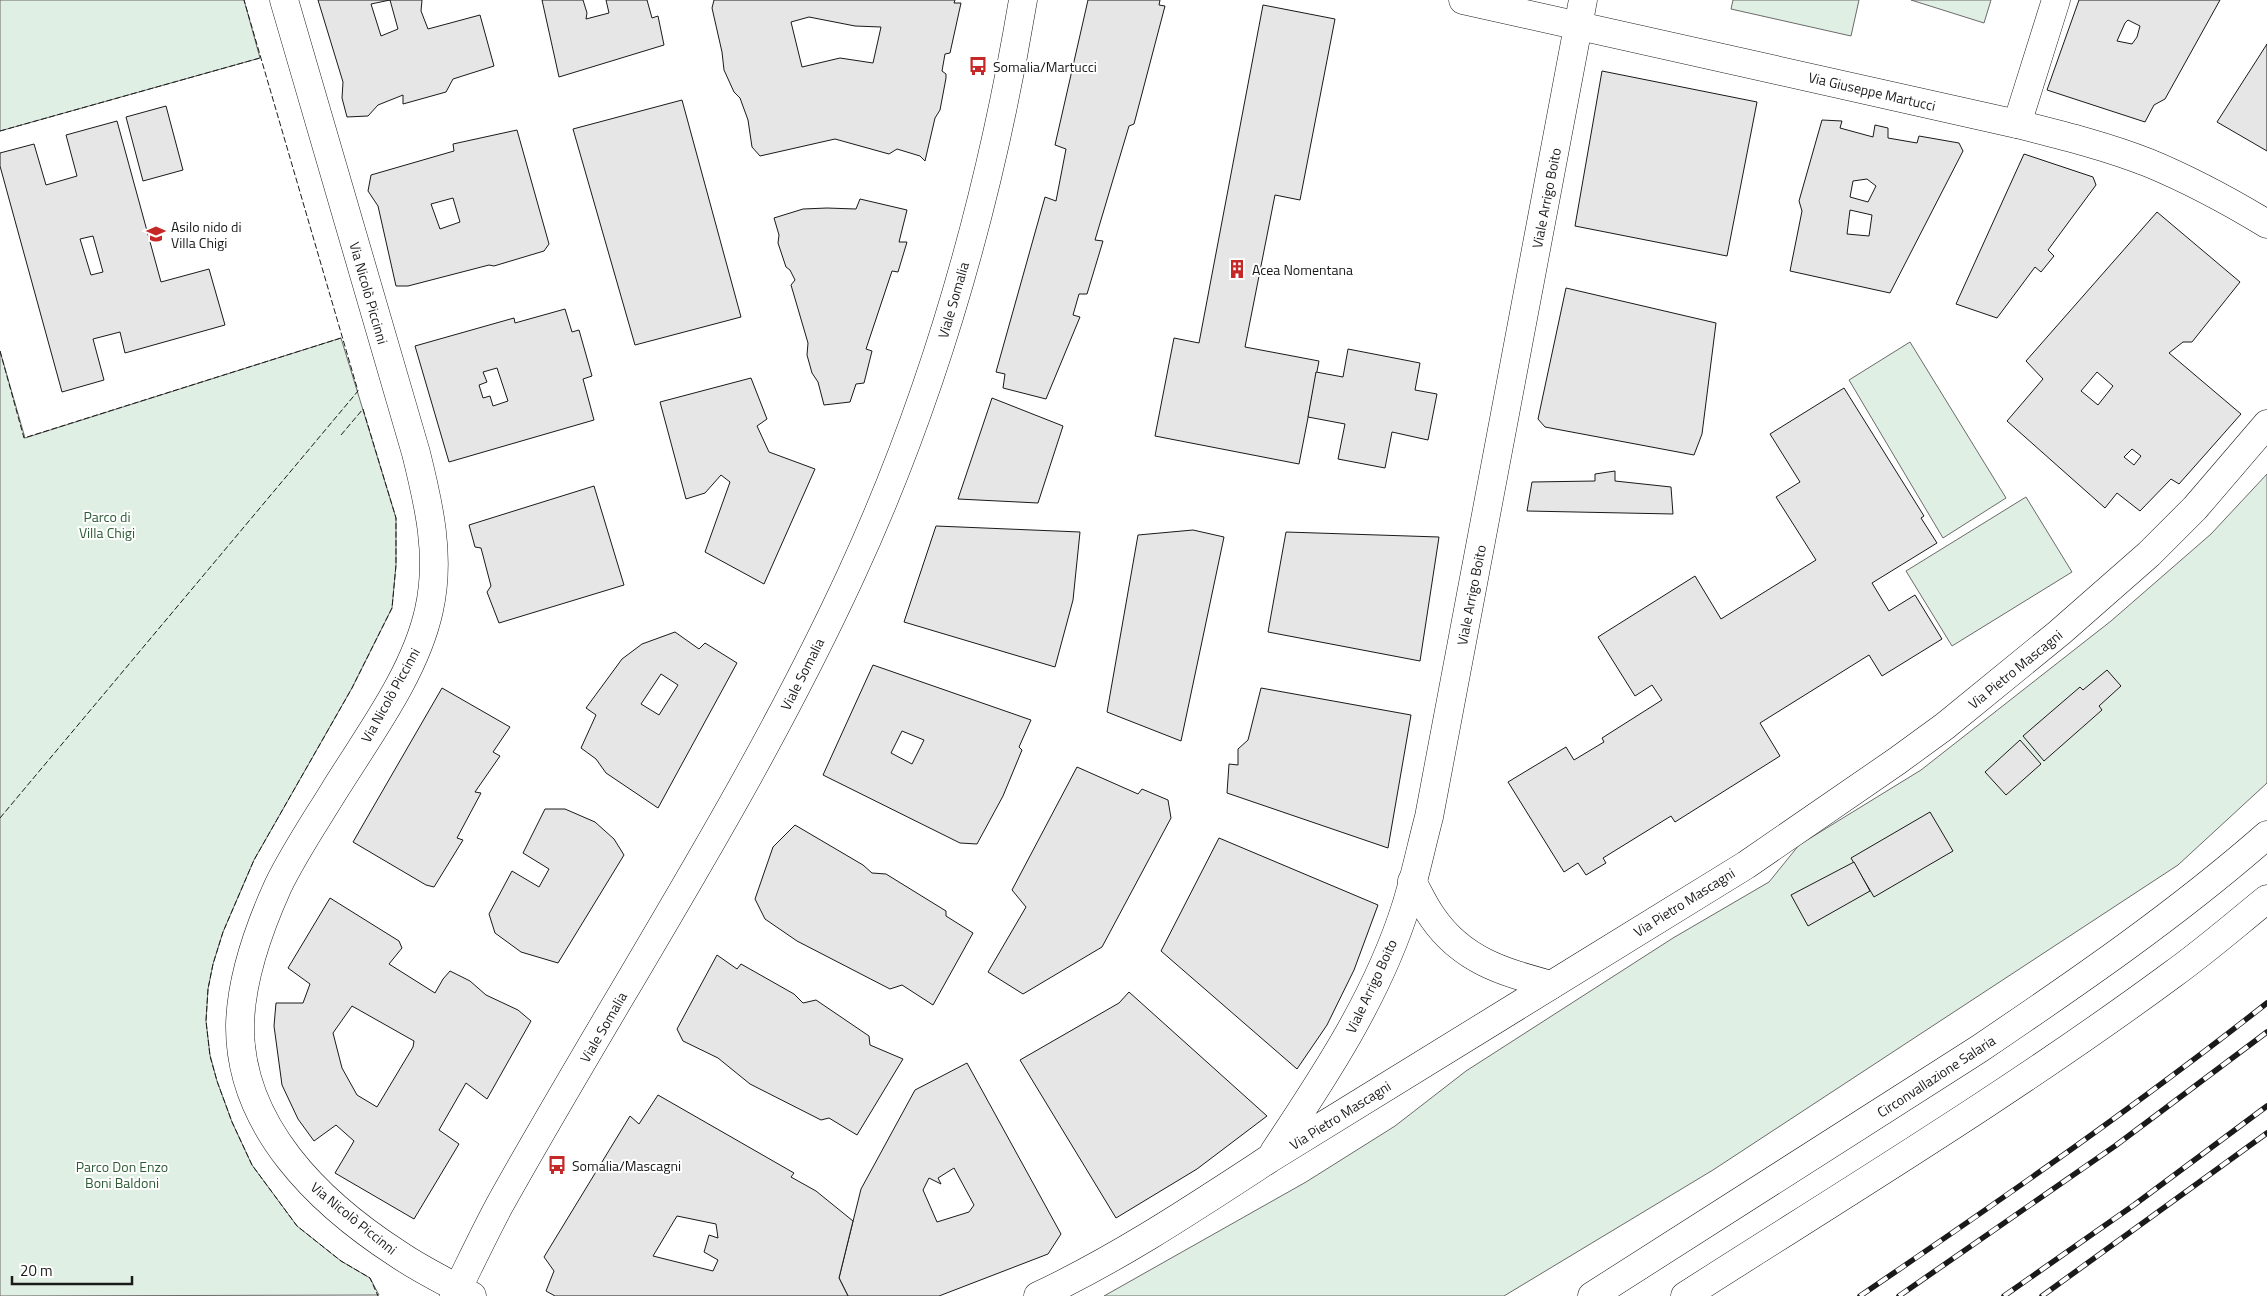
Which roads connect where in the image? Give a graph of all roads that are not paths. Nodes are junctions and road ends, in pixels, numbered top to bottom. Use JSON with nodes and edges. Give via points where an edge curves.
{"nodes":[{"id":1,"x":284,"y":0,"type":"edge"},
{"id":2,"x":1023,"y":0,"type":"edge"},
{"id":3,"x":1463,"y":0,"type":"edge"},
{"id":4,"x":2056,"y":0,"type":"edge"},
{"id":5,"x":1581,"y":12,"type":"edge"},
{"id":6,"x":2017,"y":124,"type":"junction"},
{"id":7,"x":2267,"y":224,"type":"edge"},
{"id":8,"x":2267,"y":424,"type":"edge"},
{"id":9,"x":2267,"y":835,"type":"edge"},
{"id":10,"x":1412,"y":882,"type":"junction"},
{"id":11,"x":2267,"y":899,"type":"edge"},
{"id":12,"x":1551,"y":984,"type":"junction"},
{"id":13,"x":1269,"y":1159,"type":"junction"},
{"id":14,"x":461,"y":1293,"type":"edge"},
{"id":15,"x":1038,"y":1296,"type":"edge"},
{"id":16,"x":1592,"y":1296,"type":"edge"},
{"id":17,"x":1684,"y":1296,"type":"edge"}],
"edges":[{"from":1,"to":14,"type":"main road","name":"Via Nicolò Piccinni","via":[[416,453],[430,514],[434,574],[430,608],[414,656],[291,862],[269,907],[246,982],[240,1025],[242,1048],[262,1116],[281,1149],[303,1176],[331,1203],[399,1255]]},
{"from":2,"to":14,"type":"main road","name":"Viale Somalia","via":[[1002,118],[963,267],[919,410],[874,526],[764,748],[498,1208]]},
{"from":3,"to":5,"type":"main road","name":"Via Giuseppe Martucci"},
{"from":4,"to":6,"type":"main road"},
{"from":5,"to":6,"type":"main road","name":"Via Giuseppe Martucci"},
{"from":5,"to":10,"type":"main road","name":"Viale Arrigo Boito","via":[[1429,818]]},
{"from":6,"to":7,"type":"main road","name":"Via Giuseppe Martucci","via":[[2148,163],[2209,191]]},
{"from":8,"to":12,"type":"main road","name":"Via Pietro Mascagni","via":[[2195,508],[2149,554],[2096,602],[1945,726],[1813,821]]},
{"from":9,"to":16,"type":"main road","name":"Circonvallazione Salaria","via":[[2149,929],[1972,1054]]},
{"from":10,"to":12,"type":"main road","via":[[1432,918],[1460,947],[1502,971]]},
{"from":10,"to":13,"type":"main road","name":"Viale Arrigo Boito","via":[[1397,930],[1358,1018],[1324,1078]]},
{"from":11,"to":17,"type":"main road","via":[[2173,974],[2058,1054]]},
{"from":12,"to":13,"type":"main road","name":"Via Pietro Mascagni"},
{"from":13,"to":15,"type":"main road","name":"Via Pietro Mascagni","via":[[1160,1230],[1073,1280]]}]}
